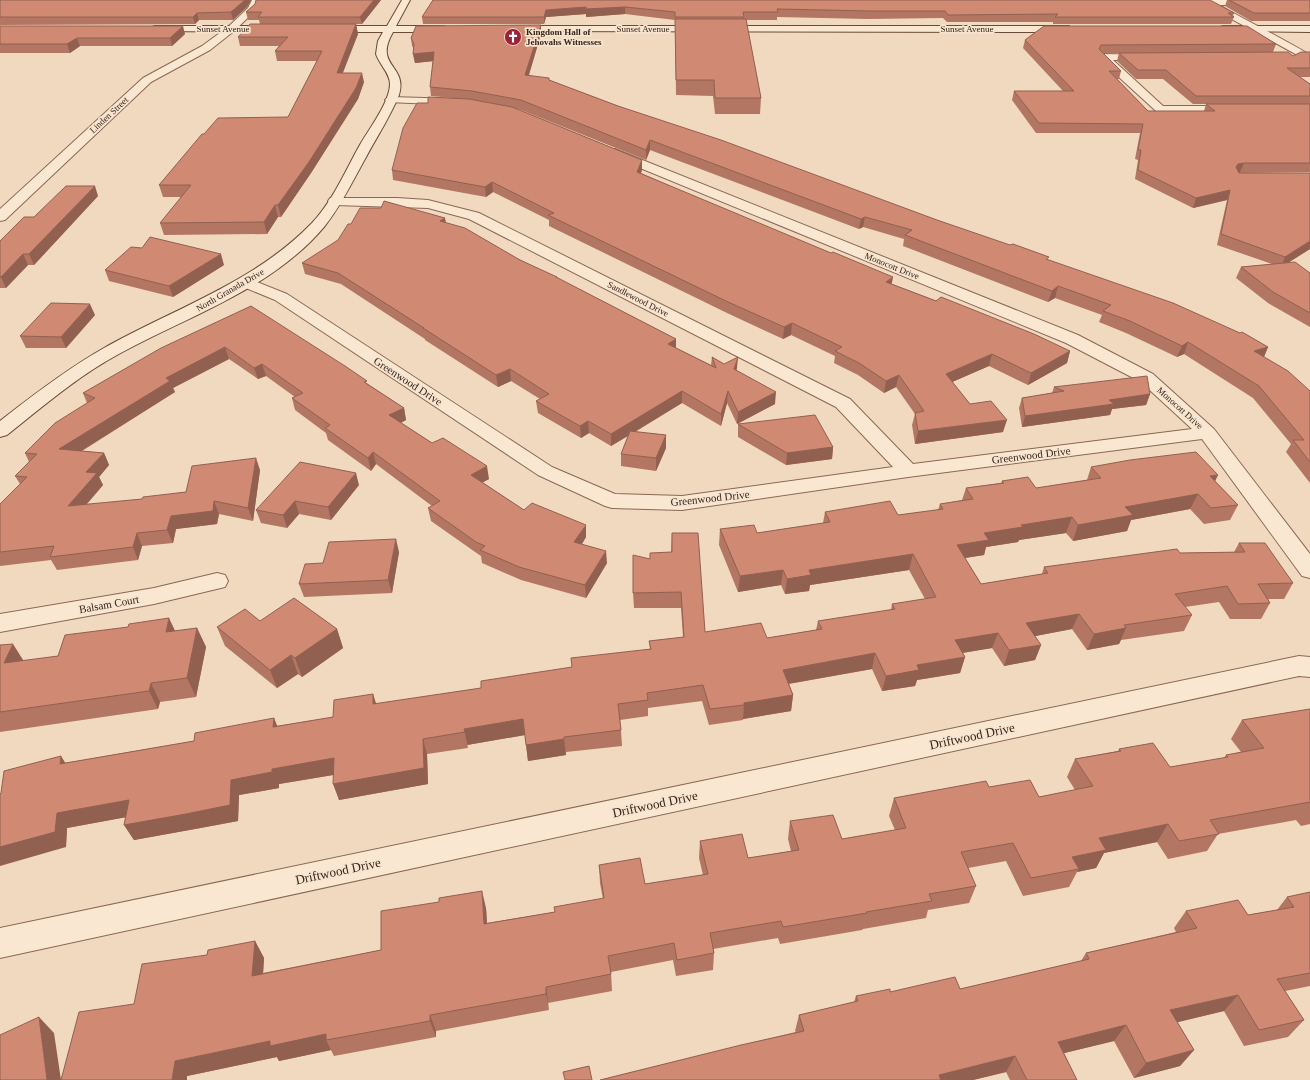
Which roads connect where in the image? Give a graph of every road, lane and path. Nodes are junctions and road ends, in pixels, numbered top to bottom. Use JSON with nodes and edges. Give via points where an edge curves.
{"nodes":[{"id":1,"x":256,"y":0,"type":"edge"},
{"id":2,"x":406,"y":0,"type":"edge"},
{"id":3,"x":1206,"y":1,"type":"edge"},
{"id":4,"x":1176,"y":2,"type":"edge"},
{"id":5,"x":1310,"y":2,"type":"edge"},
{"id":6,"x":143,"y":29,"type":"edge"},
{"id":7,"x":231,"y":29,"type":"junction"},
{"id":8,"x":282,"y":29,"type":"edge"},
{"id":9,"x":318,"y":29,"type":"edge"},
{"id":10,"x":391,"y":29,"type":"junction"},
{"id":11,"x":453,"y":29,"type":"edge"},
{"id":12,"x":500,"y":29,"type":"edge"},
{"id":13,"x":1075,"y":29,"type":"edge"},
{"id":14,"x":1215,"y":29,"type":"edge"},
{"id":15,"x":1259,"y":29,"type":"junction"},
{"id":16,"x":1310,"y":29,"type":"edge"},
{"id":17,"x":1157,"y":57,"type":"edge"},
{"id":18,"x":1287,"y":57,"type":"edge"},
{"id":19,"x":1309,"y":58,"type":"edge"},
{"id":20,"x":391,"y":100,"type":"junction"},
{"id":21,"x":470,"y":103,"type":"edge"},
{"id":22,"x":1247,"y":109,"type":"edge"},
{"id":23,"x":599,"y":146,"type":"edge"},
{"id":24,"x":336,"y":201,"type":"junction"},
{"id":25,"x":0,"y":217,"type":"edge"},
{"id":26,"x":247,"y":283,"type":"junction"},
{"id":27,"x":0,"y":431,"type":"edge"},
{"id":28,"x":1207,"y":433,"type":"junction"},
{"id":29,"x":908,"y":471,"type":"junction"},
{"id":30,"x":1310,"y":570,"type":"edge"},
{"id":31,"x":217,"y":581,"type":"dead end"},
{"id":32,"x":0,"y":623,"type":"edge"},
{"id":33,"x":1310,"y":667,"type":"edge"},
{"id":34,"x":0,"y":943,"type":"edge"}],
"edges":[{"from":1,"to":7,"type":"street","name":"Linden Street","via":[[252,9]]},
{"from":2,"to":10,"type":"street","name":"North Granada Drive"},
{"from":3,"to":4,"type":"street"},
{"from":3,"to":5,"type":"street"},
{"from":3,"to":15,"type":"street"},
{"from":6,"to":7,"type":"street","name":"Sunset Avenue"},
{"from":7,"to":8,"type":"street","name":"Sunset Avenue"},
{"from":7,"to":25,"type":"street","name":"Linden Street","via":[[206,48],[147,80]]},
{"from":9,"to":10,"type":"street"},
{"from":10,"to":11,"type":"street"},
{"from":10,"to":20,"type":"street","name":"North Granada Drive","via":[[381,54],[396,79],[396,88]]},
{"from":12,"to":13,"type":"street","name":"Sunset Avenue"},
{"from":14,"to":15,"type":"street"},
{"from":15,"to":16,"type":"street"},
{"from":15,"to":19,"type":"street"},
{"from":17,"to":22,"type":"street","via":[[1102,57],[1160,109]]},
{"from":18,"to":19,"type":"street"},
{"from":20,"to":21,"type":"street"},
{"from":20,"to":24,"type":"street","name":"North Granada Drive"},
{"from":23,"to":28,"type":"street","name":"Monocott Drive","via":[[1072,339],[1147,378]]},
{"from":24,"to":26,"type":"street","name":"North Granada Drive","via":[[319,224],[294,248]]},
{"from":24,"to":29,"type":"street","name":"Sandlewood Drive","via":[[428,204],[474,216],[843,403]]},
{"from":26,"to":27,"type":"street","name":"North Granada Drive","via":[[111,352],[60,383]]},
{"from":26,"to":29,"type":"street","name":"Greenwood Drive","via":[[281,297],[545,471],[612,501],[682,503]]},
{"from":28,"to":29,"type":"street","name":"Greenwood Drive"},
{"from":28,"to":30,"type":"street","name":"Monocott Drive"},
{"from":31,"to":32,"type":"street","name":"Balsam Court","via":[[154,596]]},
{"from":33,"to":34,"type":"street","name":"Driftwood Drive","via":[[1299,666]]}]}
